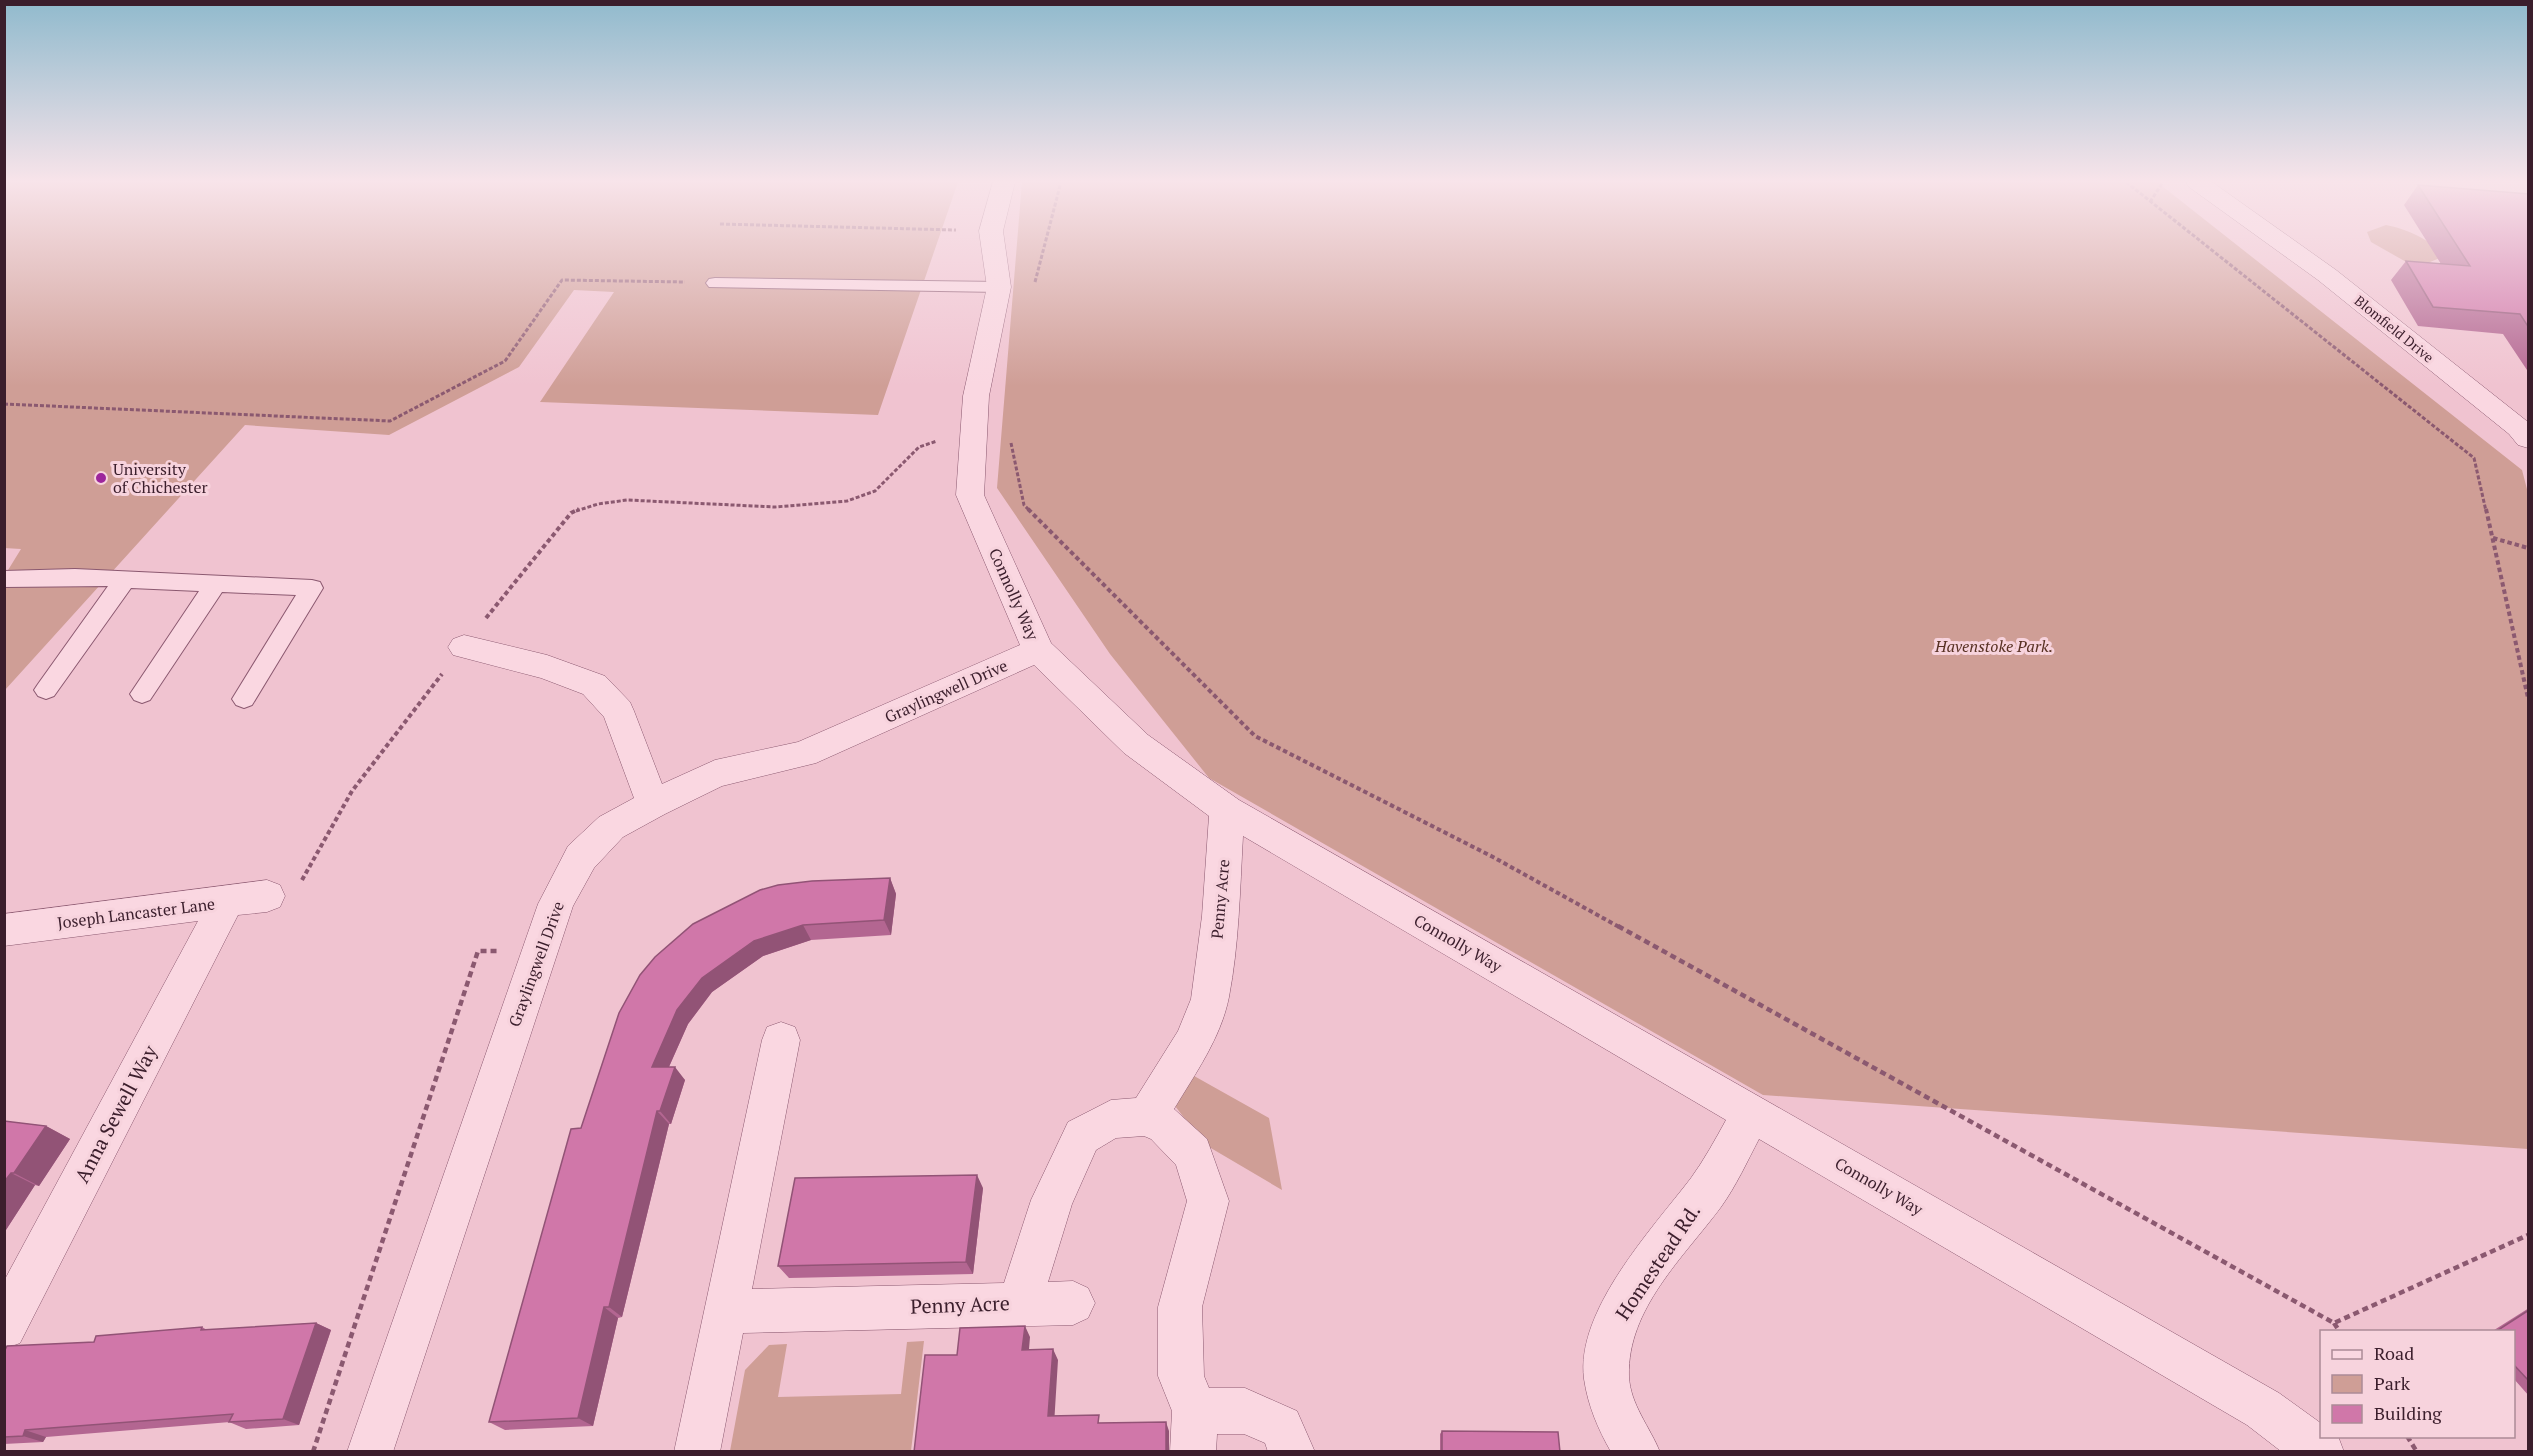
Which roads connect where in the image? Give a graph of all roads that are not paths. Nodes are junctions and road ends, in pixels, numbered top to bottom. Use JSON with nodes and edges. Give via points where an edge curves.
{"nodes":[{"id":1,"x":994,"y":250,"type":"edge"},
{"id":2,"x":2292,"y":250,"type":"edge"},
{"id":3,"x":715,"y":283,"type":"road end"},
{"id":4,"x":999,"y":287,"type":"junction"},
{"id":5,"x":2529,"y":439,"type":"edge"},
{"id":6,"x":4,"y":579,"type":"edge"},
{"id":7,"x":125,"y":579,"type":"junction"},
{"id":8,"x":216,"y":584,"type":"junction"},
{"id":9,"x":464,"y":647,"type":"road end"},
{"id":10,"x":1038,"y":650,"type":"junction"},
{"id":11,"x":46,"y":690,"type":"dead end"},
{"id":12,"x":142,"y":694,"type":"dead end"},
{"id":13,"x":244,"y":699,"type":"dead end"},
{"id":14,"x":652,"y":804,"type":"junction"},
{"id":15,"x":1227,"y":810,"type":"junction"},
{"id":16,"x":267,"y":896,"type":"road end"},
{"id":17,"x":227,"y":901,"type":"junction"},
{"id":18,"x":4,"y":930,"type":"edge"},
{"id":19,"x":781,"y":1040,"type":"dead end"},
{"id":20,"x":1752,"y":1113,"type":"junction"},
{"id":21,"x":1147,"y":1116,"type":"junction"},
{"id":22,"x":1073,"y":1303,"type":"dead end"},
{"id":23,"x":1019,"y":1304,"type":"junction"},
{"id":24,"x":724,"y":1312,"type":"junction"},
{"id":25,"x":4,"y":1327,"type":"edge"},
{"id":26,"x":1194,"y":1431,"type":"edge"},
{"id":27,"x":370,"y":1452,"type":"edge"},
{"id":28,"x":697,"y":1452,"type":"edge"},
{"id":29,"x":1292,"y":1452,"type":"edge"},
{"id":30,"x":1637,"y":1452,"type":"edge"},
{"id":31,"x":2320,"y":1452,"type":"edge"}],
"edges":[{"from":1,"to":4,"type":"street","name":"Connolly Way"},
{"from":2,"to":5,"type":"street","name":"Blomfield Drive"},
{"from":3,"to":4,"type":"lane"},
{"from":4,"to":10,"type":"street","name":"Connolly Way","via":[[976,396],[970,495]]},
{"from":6,"to":7,"type":"lane"},
{"from":7,"to":8,"type":"lane"},
{"from":7,"to":11,"type":"lane"},
{"from":8,"to":12,"type":"lane"},
{"from":8,"to":13,"type":"lane","via":[[312,588]]},
{"from":9,"to":14,"type":"street","via":[[547,667],[594,685],[618,711]]},
{"from":10,"to":14,"type":"street","name":"Graylingwell Drive","via":[[804,754],[715,774]]},
{"from":10,"to":15,"type":"street","name":"Connolly Way","via":[[1136,744]]},
{"from":14,"to":27,"type":"street","name":"Graylingwell Drive","via":[[611,827],[582,858],[555,904]]},
{"from":15,"to":20,"type":"street","name":"Connolly Way"},
{"from":15,"to":21,"type":"street","name":"Penny Acre","via":[[1210,999],[1194,1041]]},
{"from":16,"to":17,"type":"street","name":"Joseph Lancaster Lane"},
{"from":17,"to":18,"type":"street","name":"Joseph Lancaster Lane"},
{"from":17,"to":25,"type":"street","name":"Anna Sewell Way"},
{"from":19,"to":24,"type":"street"},
{"from":20,"to":30,"type":"street","name":"Homestead Rd.","via":[[1707,1191],[1621,1309],[1608,1345],[1608,1389],[1623,1432]]},
{"from":20,"to":31,"type":"street","name":"Connolly Way","via":[[2262,1409]]},
{"from":21,"to":23,"type":"street","name":"Penny Acre","via":[[1111,1119],[1082,1136],[1052,1200]]},
{"from":21,"to":26,"type":"street","via":[[1165,1125],[1193,1153],[1208,1201],[1180,1307],[1181,1376]]},
{"from":22,"to":23,"type":"street"},
{"from":23,"to":24,"type":"street","name":"Penny Acre"},
{"from":24,"to":28,"type":"street"},
{"from":26,"to":29,"type":"street","via":[[1245,1411],[1281,1427]]}]}
